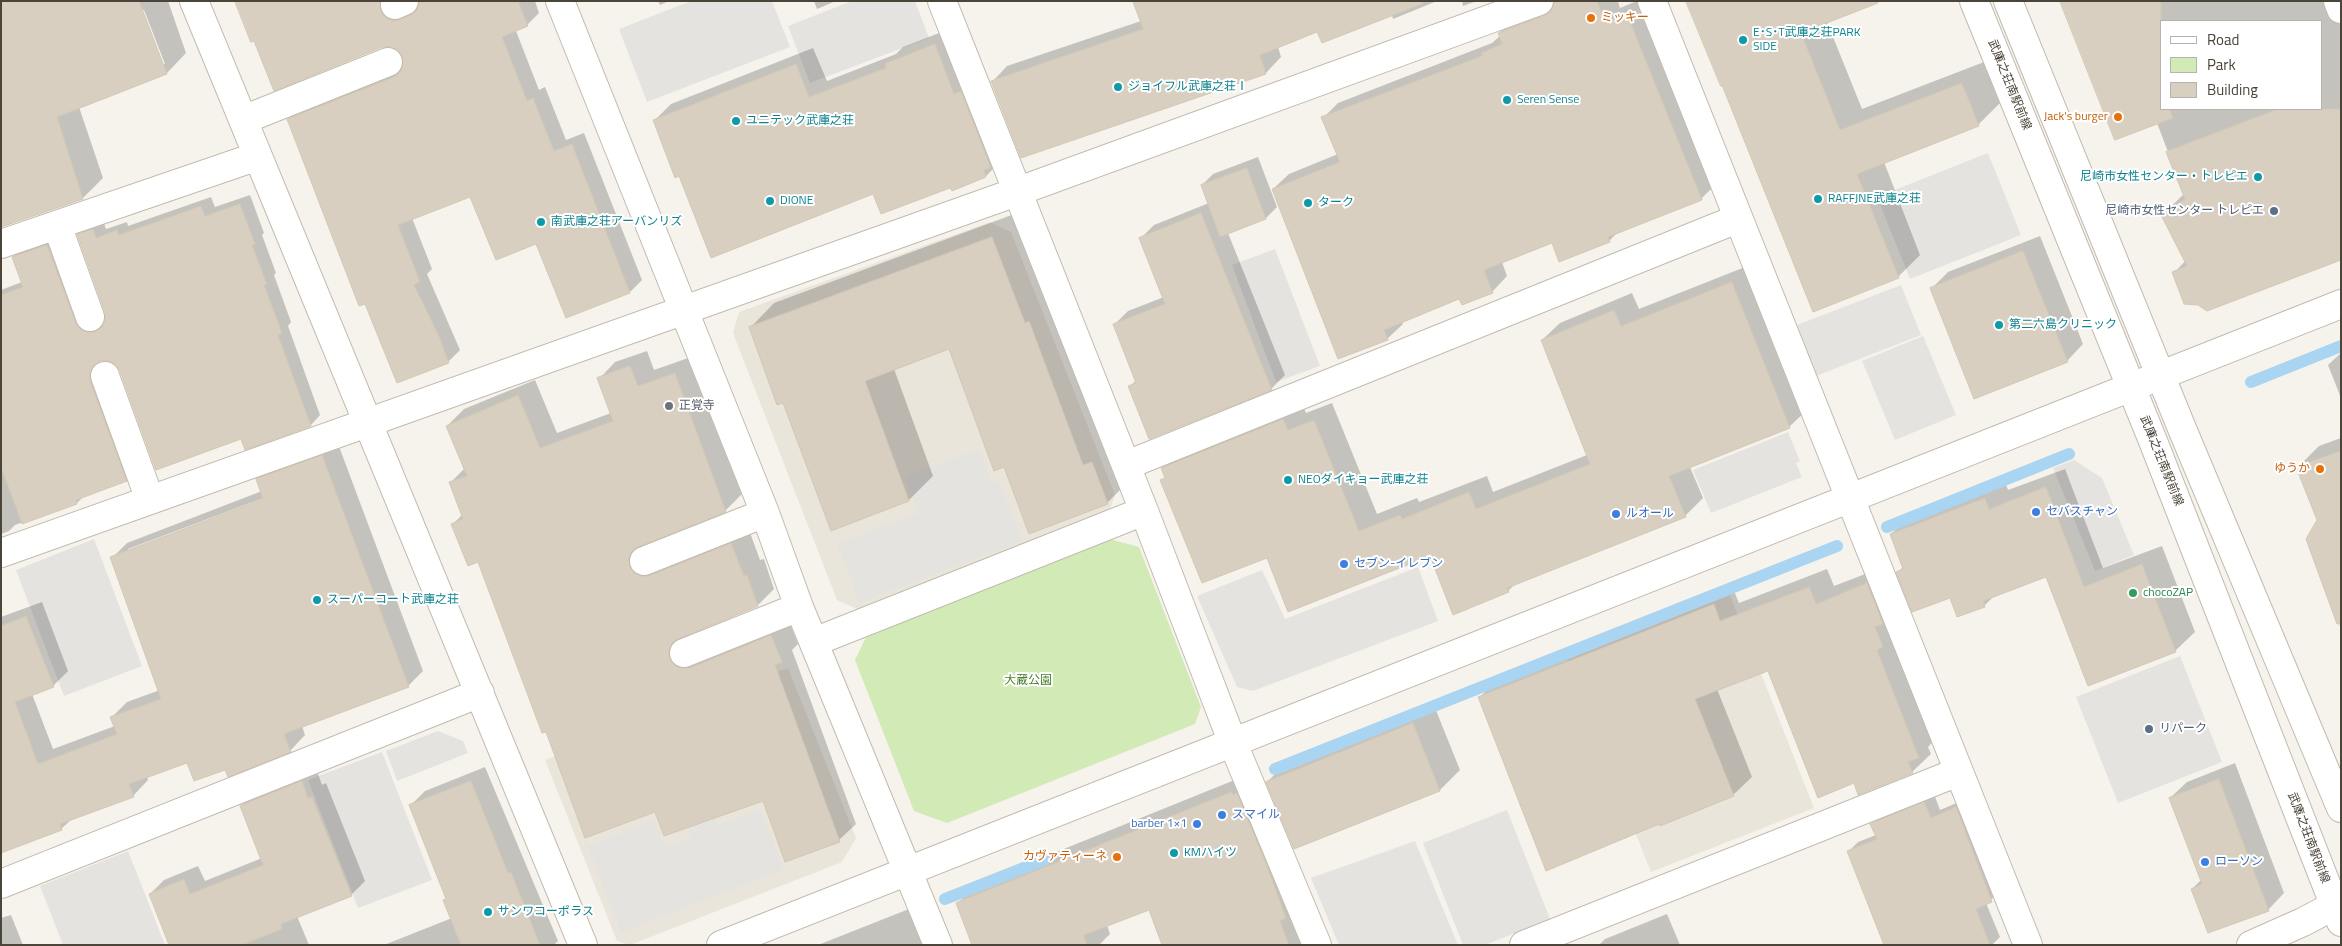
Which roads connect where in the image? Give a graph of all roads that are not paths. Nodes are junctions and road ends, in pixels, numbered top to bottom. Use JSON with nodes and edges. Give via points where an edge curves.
{"nodes":[{"id":1,"x":194,"y":1,"type":"edge"},
{"id":2,"x":560,"y":1,"type":"edge"},
{"id":3,"x":942,"y":1,"type":"edge"},
{"id":4,"x":1539,"y":1,"type":"edge"},
{"id":5,"x":1652,"y":1,"type":"edge"},
{"id":6,"x":1974,"y":1,"type":"edge"},
{"id":7,"x":2008,"y":1,"type":"edge"},
{"id":8,"x":2338,"y":1,"type":"edge"},
{"id":9,"x":2341,"y":9,"type":"edge"},
{"id":10,"x":388,"y":62,"type":"dead end"},
{"id":11,"x":243,"y":120,"type":"junction"},
{"id":12,"x":258,"y":156,"type":"junction"},
{"id":13,"x":1019,"y":191,"type":"junction"},
{"id":14,"x":1737,"y":219,"type":"junction"},
{"id":15,"x":57,"y":225,"type":"junction"},
{"id":16,"x":1,"y":244,"type":"edge"},
{"id":17,"x":2341,"y":304,"type":"edge"},
{"id":18,"x":682,"y":309,"type":"junction"},
{"id":19,"x":90,"y":317,"type":"dead end"},
{"id":20,"x":106,"y":376,"type":"dead end"},
{"id":21,"x":2161,"y":376,"type":"junction"},
{"id":22,"x":2132,"y":388,"type":"junction"},
{"id":23,"x":369,"y":422,"type":"junction"},
{"id":24,"x":1126,"y":466,"type":"junction"},
{"id":25,"x":1848,"y":498,"type":"junction"},
{"id":26,"x":150,"y":500,"type":"junction"},
{"id":27,"x":1144,"y":511,"type":"junction"},
{"id":28,"x":764,"y":513,"type":"junction"},
{"id":29,"x":1,"y":553,"type":"edge"},
{"id":30,"x":644,"y":562,"type":"dead end"},
{"id":31,"x":799,"y":607,"type":"junction"},
{"id":32,"x":814,"y":642,"type":"junction"},
{"id":33,"x":684,"y":652,"type":"dead end"},
{"id":34,"x":480,"y":693,"type":"junction"},
{"id":35,"x":1232,"y":741,"type":"junction"},
{"id":36,"x":1958,"y":772,"type":"junction"},
{"id":37,"x":2341,"y":808,"type":"edge"},
{"id":38,"x":909,"y":871,"type":"junction"},
{"id":39,"x":1,"y":884,"type":"edge"},
{"id":40,"x":2338,"y":910,"type":"edge"},
{"id":41,"x":583,"y":945,"type":"edge"},
{"id":42,"x":720,"y":945,"type":"edge"},
{"id":43,"x":938,"y":945,"type":"edge"},
{"id":44,"x":1317,"y":945,"type":"edge"},
{"id":45,"x":1524,"y":945,"type":"edge"},
{"id":46,"x":2028,"y":945,"type":"edge"},
{"id":47,"x":2251,"y":945,"type":"edge"}],
"edges":[{"from":1,"to":11,"type":"street"},
{"from":2,"to":18,"type":"street"},
{"from":3,"to":13,"type":"street"},
{"from":4,"to":13,"type":"street"},
{"from":5,"to":14,"type":"street"},
{"from":6,"to":22,"type":"street","name":"武庫之荘南駅前線"},
{"from":7,"to":21,"type":"street"},
{"from":8,"to":9,"type":"street"},
{"from":10,"to":11,"type":"street"},
{"from":11,"to":12,"type":"street"},
{"from":12,"to":15,"type":"street"},
{"from":12,"to":23,"type":"street"},
{"from":13,"to":18,"type":"street"},
{"from":13,"to":24,"type":"street"},
{"from":14,"to":24,"type":"street"},
{"from":14,"to":25,"type":"street"},
{"from":15,"to":16,"type":"street"},
{"from":15,"to":19,"type":"street"},
{"from":17,"to":21,"type":"street"},
{"from":18,"to":23,"type":"street"},
{"from":18,"to":28,"type":"street"},
{"from":20,"to":26,"type":"street"},
{"from":21,"to":22,"type":"street"},
{"from":21,"to":37,"type":"street"},
{"from":22,"to":25,"type":"street"},
{"from":22,"to":40,"type":"street","name":"武庫之荘南駅前線"},
{"from":23,"to":26,"type":"street"},
{"from":23,"to":34,"type":"street"},
{"from":24,"to":27,"type":"street"},
{"from":25,"to":35,"type":"street"},
{"from":25,"to":36,"type":"street"},
{"from":26,"to":29,"type":"street"},
{"from":27,"to":32,"type":"street"},
{"from":27,"to":35,"type":"street"},
{"from":28,"to":30,"type":"street"},
{"from":28,"to":31,"type":"street"},
{"from":31,"to":32,"type":"street"},
{"from":31,"to":33,"type":"street"},
{"from":32,"to":38,"type":"street"},
{"from":34,"to":39,"type":"street"},
{"from":34,"to":41,"type":"street"},
{"from":35,"to":38,"type":"street"},
{"from":35,"to":44,"type":"street"},
{"from":36,"to":45,"type":"street"},
{"from":36,"to":46,"type":"street"},
{"from":38,"to":42,"type":"street"},
{"from":38,"to":43,"type":"street"},
{"from":40,"to":47,"type":"street"}]}
